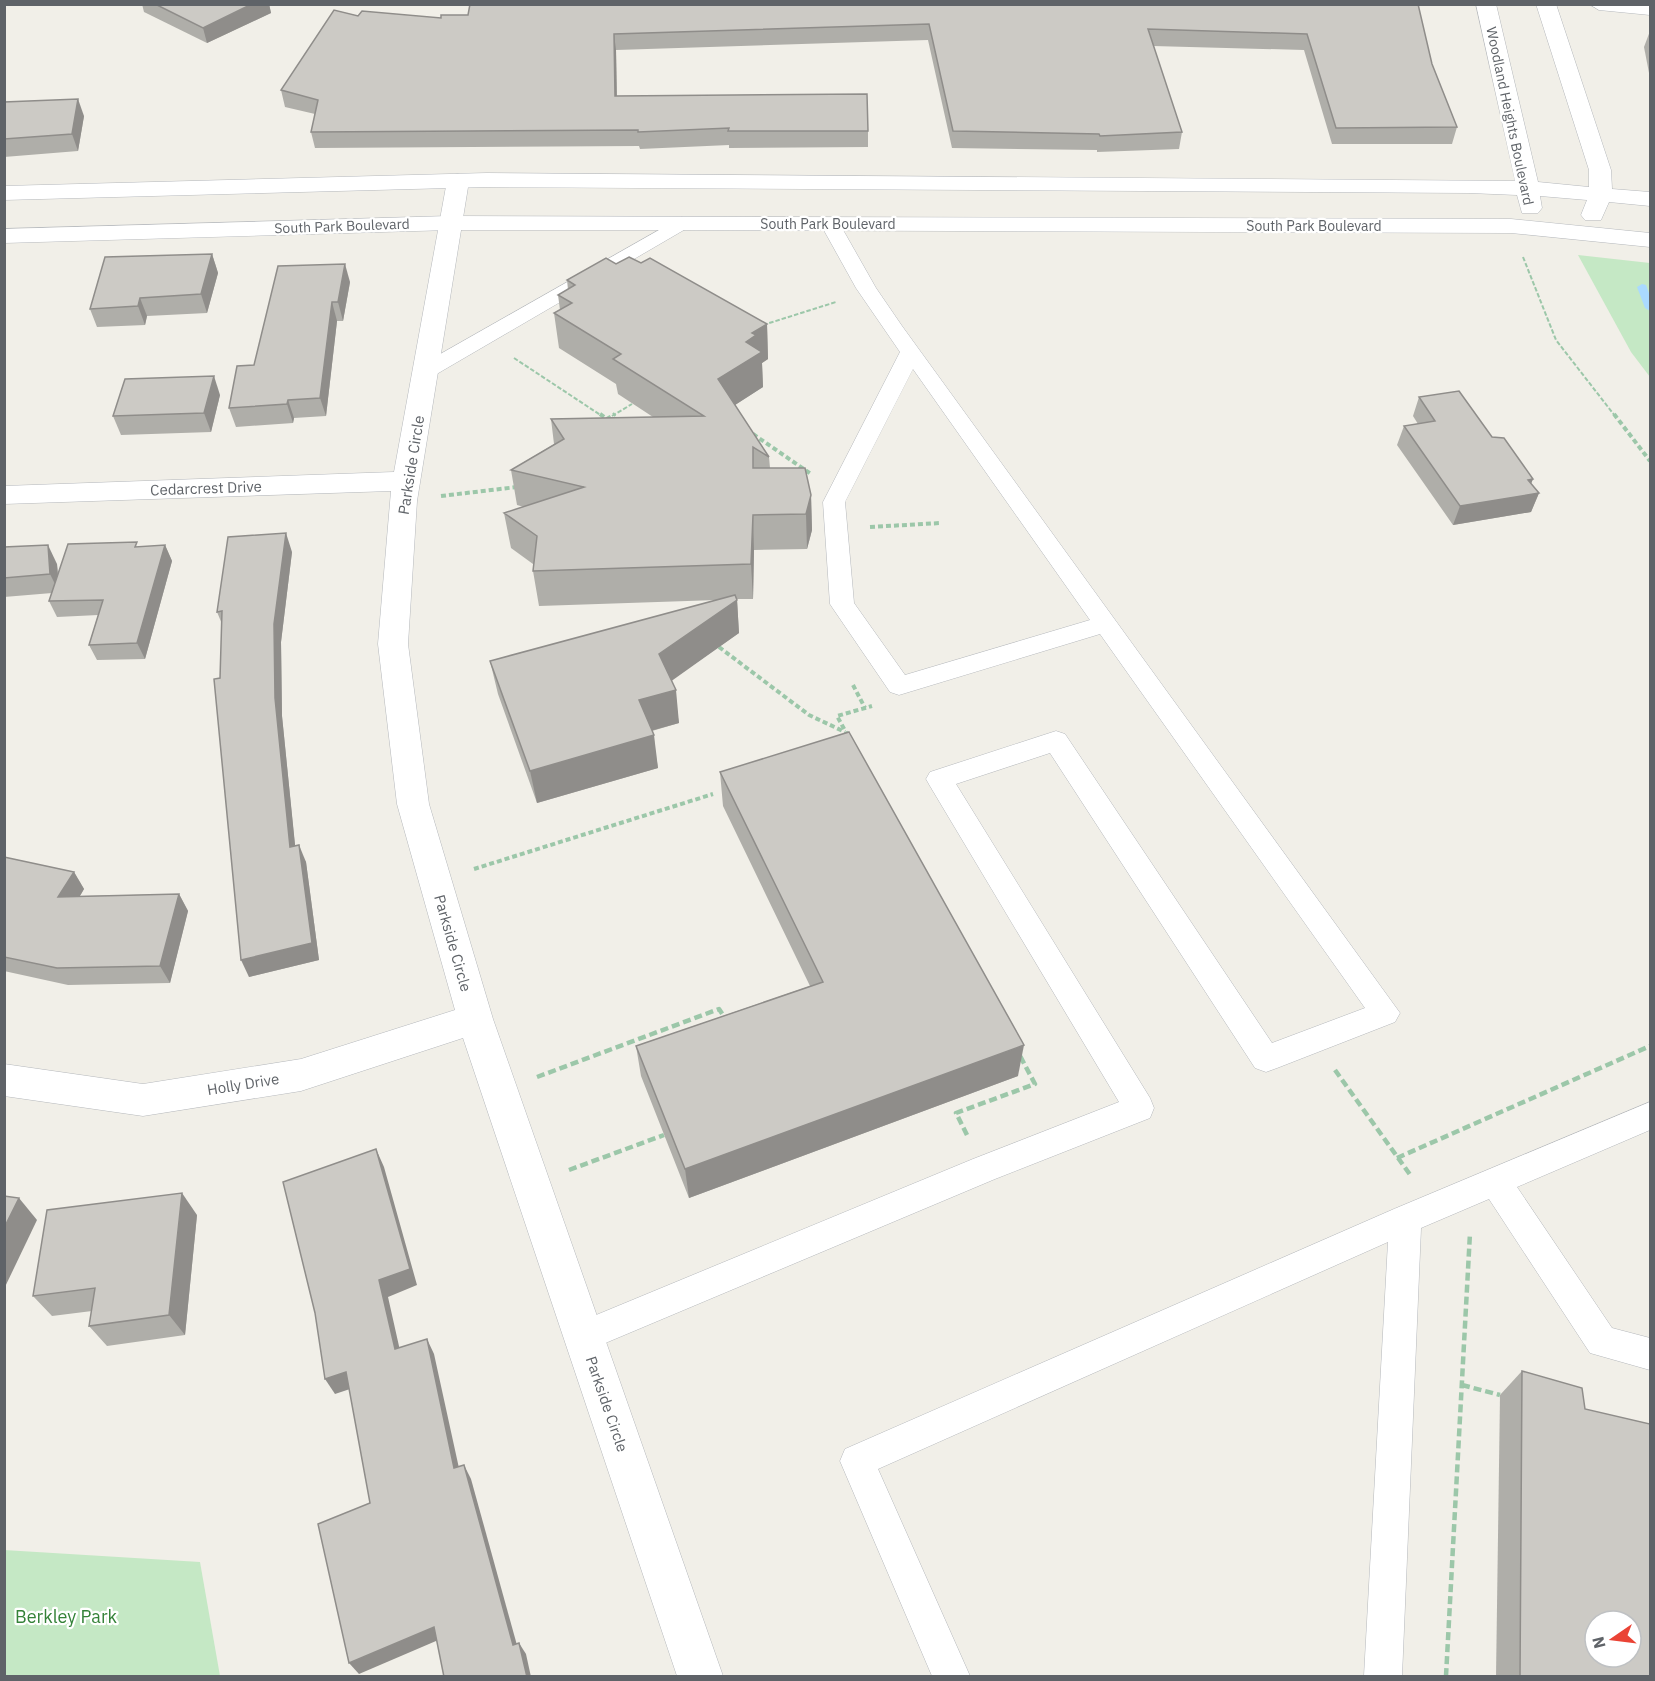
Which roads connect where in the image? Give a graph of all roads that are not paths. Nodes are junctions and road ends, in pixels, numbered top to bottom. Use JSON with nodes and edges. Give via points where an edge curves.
{"nodes":[{"id":1,"x":1486,"y":4,"type":"edge"},
{"id":2,"x":1546,"y":4,"type":"edge"},
{"id":3,"x":1599,"y":4,"type":"edge"},
{"id":4,"x":1650,"y":9,"type":"edge"},
{"id":5,"x":458,"y":181,"type":"junction"},
{"id":6,"x":1528,"y":188,"type":"junction"},
{"id":7,"x":4,"y":193,"type":"edge"},
{"id":8,"x":1601,"y":194,"type":"junction"},
{"id":9,"x":1650,"y":199,"type":"edge"},
{"id":10,"x":450,"y":223,"type":"junction"},
{"id":11,"x":682,"y":224,"type":"junction"},
{"id":12,"x":831,"y":225,"type":"junction"},
{"id":13,"x":1522,"y":227,"type":"junction"},
{"id":14,"x":1586,"y":233,"type":"junction"},
{"id":15,"x":4,"y":236,"type":"edge"},
{"id":16,"x":1650,"y":240,"type":"edge"},
{"id":17,"x":911,"y":352,"type":"junction"},
{"id":18,"x":428,"y":370,"type":"junction"},
{"id":19,"x":405,"y":491,"type":"junction"},
{"id":20,"x":4,"y":495,"type":"edge"},
{"id":21,"x":1107,"y":623,"type":"junction"},
{"id":22,"x":475,"y":1019,"type":"junction"},
{"id":23,"x":4,"y":1080,"type":"edge"},
{"id":24,"x":1650,"y":1116,"type":"edge"},
{"id":25,"x":1484,"y":1186,"type":"junction"},
{"id":26,"x":1419,"y":1213,"type":"junction"},
{"id":27,"x":584,"y":1336,"type":"junction"},
{"id":28,"x":1650,"y":1354,"type":"edge"},
{"id":29,"x":700,"y":1677,"type":"edge"},
{"id":30,"x":951,"y":1677,"type":"edge"},
{"id":31,"x":1383,"y":1677,"type":"edge"}],
"edges":[{"from":1,"to":6,"type":"street","name":"Woodland Heights Boulevard"},
{"from":2,"to":8,"type":"street","via":[[1600,170]]},
{"from":3,"to":4,"type":"street"},
{"from":5,"to":6,"type":"street"},
{"from":5,"to":7,"type":"street"},
{"from":5,"to":10,"type":"street","name":"Parkside Circle"},
{"from":6,"to":8,"type":"street"},
{"from":6,"to":13,"type":"street","name":"Woodland Heights Boulevard"},
{"from":8,"to":9,"type":"street"},
{"from":8,"to":14,"type":"street"},
{"from":10,"to":11,"type":"street","name":"South Park Boulevard"},
{"from":10,"to":15,"type":"street","name":"South Park Boulevard"},
{"from":10,"to":18,"type":"street","name":"Parkside Circle"},
{"from":11,"to":12,"type":"street","name":"South Park Boulevard"},
{"from":11,"to":18,"type":"lane"},
{"from":12,"to":13,"type":"street","name":"South Park Boulevard"},
{"from":12,"to":17,"type":"lane","via":[[866,288]]},
{"from":13,"to":14,"type":"street","name":"South Park Boulevard"},
{"from":14,"to":16,"type":"street","name":"South Park Boulevard"},
{"from":17,"to":21,"type":"lane"},
{"from":17,"to":21,"type":"lane","via":[[834,502],[842,604],[899,686]]},
{"from":18,"to":19,"type":"street","name":"Parkside Circle"},
{"from":19,"to":20,"type":"street","name":"Cedarcrest Drive"},
{"from":19,"to":22,"type":"street","name":"Parkside Circle","via":[[393,644],[412,804]]},
{"from":21,"to":27,"type":"lane","via":[[1385,1013],[1266,1059],[1056,741],[939,779],[1139,1108]]},
{"from":22,"to":23,"type":"street","name":"Holly Drive","via":[[301,1075],[143,1100]]},
{"from":22,"to":27,"type":"street","name":"Parkside Circle"},
{"from":24,"to":25,"type":"lane"},
{"from":25,"to":26,"type":"lane"},
{"from":25,"to":28,"type":"lane","via":[[1602,1342]]},
{"from":26,"to":30,"type":"lane","via":[[857,1461]]},
{"from":26,"to":31,"type":"lane"},
{"from":27,"to":29,"type":"street","name":"Parkside Circle"}]}
